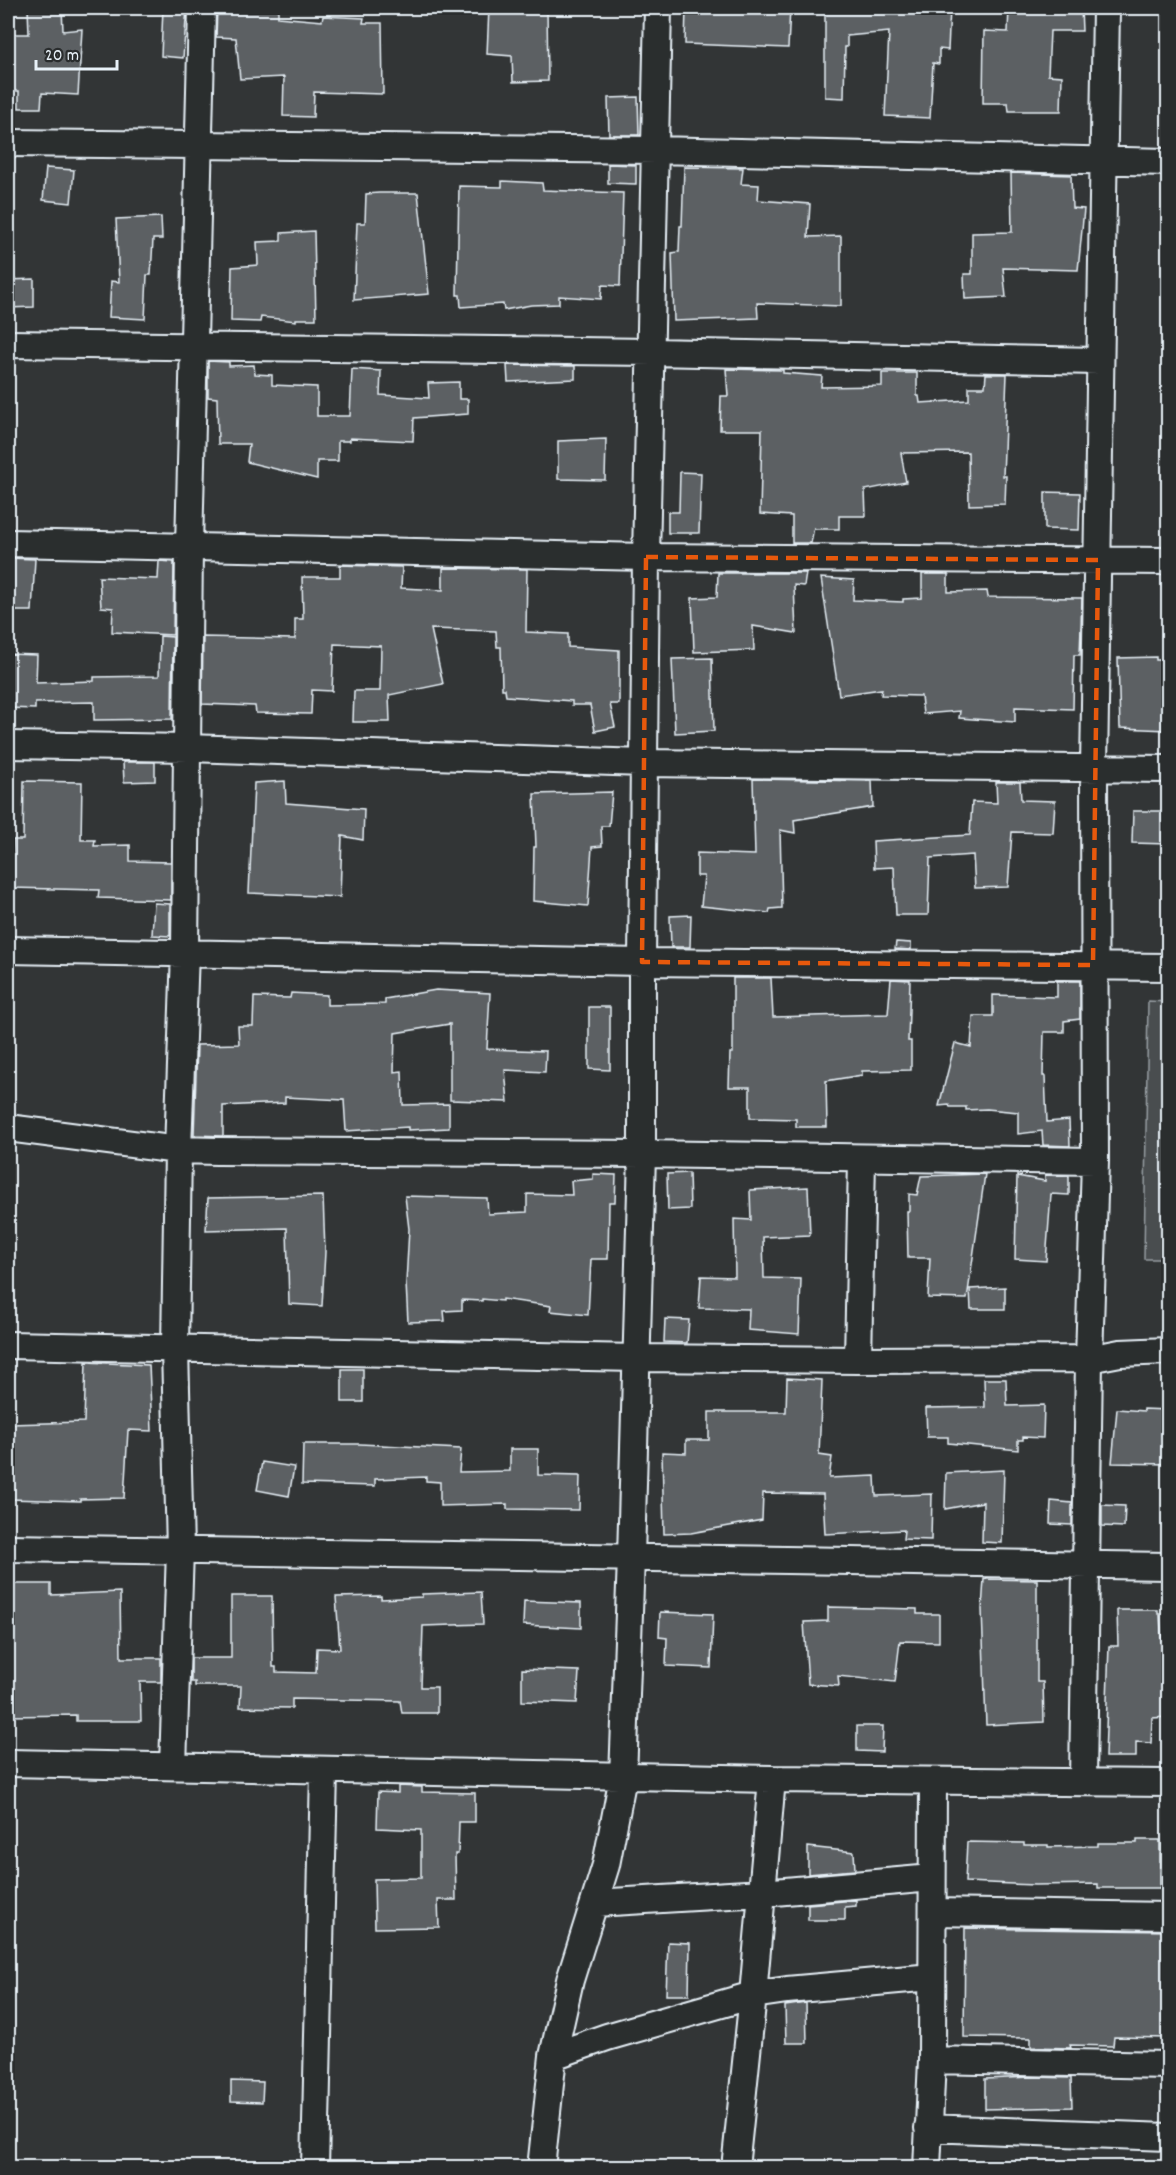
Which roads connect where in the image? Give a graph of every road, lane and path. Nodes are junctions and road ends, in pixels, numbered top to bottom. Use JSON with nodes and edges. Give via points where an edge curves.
{"nodes":[{"id":1,"x":202,"y":8,"type":"edge"},
{"id":2,"x":658,"y":8,"type":"edge"},
{"id":3,"x":1106,"y":8,"type":"edge"},
{"id":4,"x":8,"y":143,"type":"edge"},
{"id":5,"x":197,"y":145,"type":"junction"},
{"id":6,"x":655,"y":150,"type":"junction"},
{"id":7,"x":1103,"y":161,"type":"junction"},
{"id":8,"x":1168,"y":162,"type":"edge"},
{"id":9,"x":8,"y":344,"type":"edge"},
{"id":10,"x":193,"y":347,"type":"junction"},
{"id":11,"x":652,"y":352,"type":"junction"},
{"id":12,"x":1099,"y":361,"type":"junction"},
{"id":13,"x":8,"y":543,"type":"edge"},
{"id":14,"x":189,"y":547,"type":"junction"},
{"id":15,"x":645,"y":557,"type":"junction"},
{"id":16,"x":1098,"y":560,"type":"junction"},
{"id":17,"x":1168,"y":561,"type":"edge"},
{"id":18,"x":8,"y":745,"type":"edge"},
{"id":19,"x":188,"y":748,"type":"junction"},
{"id":20,"x":644,"y":762,"type":"junction"},
{"id":21,"x":1094,"y":768,"type":"junction"},
{"id":22,"x":1168,"y":769,"type":"edge"},
{"id":23,"x":8,"y":950,"type":"edge"},
{"id":24,"x":185,"y":952,"type":"junction"},
{"id":25,"x":642,"y":962,"type":"junction"},
{"id":26,"x":1093,"y":965,"type":"junction"},
{"id":27,"x":1168,"y":966,"type":"edge"},
{"id":28,"x":8,"y":1128,"type":"edge"},
{"id":29,"x":178,"y":1150,"type":"junction"},
{"id":30,"x":642,"y":1154,"type":"junction"},
{"id":31,"x":862,"y":1159,"type":"junction"},
{"id":32,"x":1095,"y":1161,"type":"junction"},
{"id":33,"x":8,"y":1345,"type":"edge"},
{"id":34,"x":175,"y":1349,"type":"junction"},
{"id":35,"x":1168,"y":1351,"type":"edge"},
{"id":36,"x":637,"y":1358,"type":"junction"},
{"id":37,"x":1089,"y":1359,"type":"junction"},
{"id":38,"x":858,"y":1360,"type":"junction"},
{"id":39,"x":8,"y":1548,"type":"edge"},
{"id":40,"x":180,"y":1550,"type":"junction"},
{"id":41,"x":631,"y":1558,"type":"junction"},
{"id":42,"x":1085,"y":1564,"type":"junction"},
{"id":43,"x":1168,"y":1566,"type":"edge"},
{"id":44,"x":8,"y":1763,"type":"edge"},
{"id":45,"x":173,"y":1766,"type":"junction"},
{"id":46,"x":324,"y":1771,"type":"junction"},
{"id":47,"x":623,"y":1776,"type":"junction"},
{"id":48,"x":772,"y":1779,"type":"junction"},
{"id":49,"x":933,"y":1781,"type":"junction"},
{"id":50,"x":1083,"y":1781,"type":"junction"},
{"id":51,"x":1168,"y":1783,"type":"edge"},
{"id":52,"x":932,"y":1878,"type":"junction"},
{"id":53,"x":763,"y":1893,"type":"junction"},
{"id":54,"x":595,"y":1903,"type":"junction"},
{"id":55,"x":933,"y":1912,"type":"junction"},
{"id":56,"x":1168,"y":1916,"type":"edge"},
{"id":57,"x":932,"y":1977,"type":"junction"},
{"id":58,"x":753,"y":1995,"type":"junction"},
{"id":59,"x":553,"y":2056,"type":"junction"},
{"id":60,"x":932,"y":2060,"type":"junction"},
{"id":61,"x":1168,"y":2065,"type":"edge"},
{"id":62,"x":928,"y":2128,"type":"junction"},
{"id":63,"x":1168,"y":2137,"type":"edge"},
{"id":64,"x":315,"y":2168,"type":"edge"},
{"id":65,"x":541,"y":2168,"type":"edge"},
{"id":66,"x":735,"y":2168,"type":"edge"},
{"id":67,"x":927,"y":2168,"type":"edge"}],
"edges":[{"from":1,"to":5,"type":"street"},
{"from":2,"to":6,"type":"street"},
{"from":3,"to":7,"type":"street"},
{"from":4,"to":5,"type":"street"},
{"from":5,"to":6,"type":"street"},
{"from":5,"to":10,"type":"street"},
{"from":6,"to":7,"type":"street"},
{"from":6,"to":11,"type":"street"},
{"from":7,"to":8,"type":"street"},
{"from":7,"to":12,"type":"street"},
{"from":9,"to":10,"type":"street"},
{"from":10,"to":11,"type":"street"},
{"from":10,"to":14,"type":"street"},
{"from":11,"to":12,"type":"street"},
{"from":11,"to":15,"type":"street"},
{"from":12,"to":16,"type":"street"},
{"from":13,"to":14,"type":"street"},
{"from":14,"to":15,"type":"street"},
{"from":14,"to":19,"type":"street"},
{"from":15,"to":16,"type":"street"},
{"from":15,"to":20,"type":"street"},
{"from":16,"to":17,"type":"street"},
{"from":16,"to":21,"type":"street"},
{"from":18,"to":19,"type":"street"},
{"from":19,"to":20,"type":"street"},
{"from":19,"to":24,"type":"street"},
{"from":20,"to":21,"type":"street"},
{"from":20,"to":25,"type":"street"},
{"from":21,"to":22,"type":"street"},
{"from":21,"to":26,"type":"street"},
{"from":23,"to":24,"type":"street"},
{"from":24,"to":25,"type":"street"},
{"from":24,"to":29,"type":"street"},
{"from":25,"to":26,"type":"street"},
{"from":25,"to":30,"type":"street"},
{"from":26,"to":27,"type":"street"},
{"from":26,"to":32,"type":"street"},
{"from":28,"to":29,"type":"street"},
{"from":29,"to":30,"type":"street"},
{"from":29,"to":34,"type":"street"},
{"from":30,"to":31,"type":"street"},
{"from":30,"to":36,"type":"street"},
{"from":31,"to":32,"type":"street"},
{"from":31,"to":38,"type":"street"},
{"from":32,"to":37,"type":"street"},
{"from":33,"to":34,"type":"street"},
{"from":34,"to":36,"type":"street"},
{"from":34,"to":40,"type":"street"},
{"from":35,"to":37,"type":"street"},
{"from":36,"to":38,"type":"street"},
{"from":36,"to":41,"type":"street"},
{"from":37,"to":38,"type":"street"},
{"from":37,"to":42,"type":"street"},
{"from":39,"to":40,"type":"street"},
{"from":40,"to":41,"type":"street"},
{"from":40,"to":45,"type":"street"},
{"from":41,"to":42,"type":"street"},
{"from":41,"to":47,"type":"street"},
{"from":42,"to":43,"type":"street"},
{"from":42,"to":50,"type":"street"},
{"from":44,"to":45,"type":"street"},
{"from":45,"to":46,"type":"street"},
{"from":46,"to":47,"type":"street"},
{"from":46,"to":64,"type":"street"},
{"from":47,"to":48,"type":"street"},
{"from":47,"to":54,"type":"street","via":[[614,1833]]},
{"from":48,"to":49,"type":"street"},
{"from":48,"to":53,"type":"street"},
{"from":49,"to":50,"type":"street"},
{"from":49,"to":52,"type":"street"},
{"from":50,"to":51,"type":"street"},
{"from":52,"to":53,"type":"street"},
{"from":52,"to":55,"type":"street"},
{"from":53,"to":54,"type":"street"},
{"from":53,"to":58,"type":"street"},
{"from":54,"to":59,"type":"street","via":[[570,1980]]},
{"from":55,"to":56,"type":"street"},
{"from":55,"to":57,"type":"street"},
{"from":57,"to":58,"type":"street"},
{"from":57,"to":60,"type":"street"},
{"from":58,"to":59,"type":"street"},
{"from":58,"to":66,"type":"street"},
{"from":59,"to":65,"type":"street"},
{"from":60,"to":61,"type":"street"},
{"from":60,"to":62,"type":"street"},
{"from":62,"to":63,"type":"street"},
{"from":62,"to":67,"type":"street"}]}
